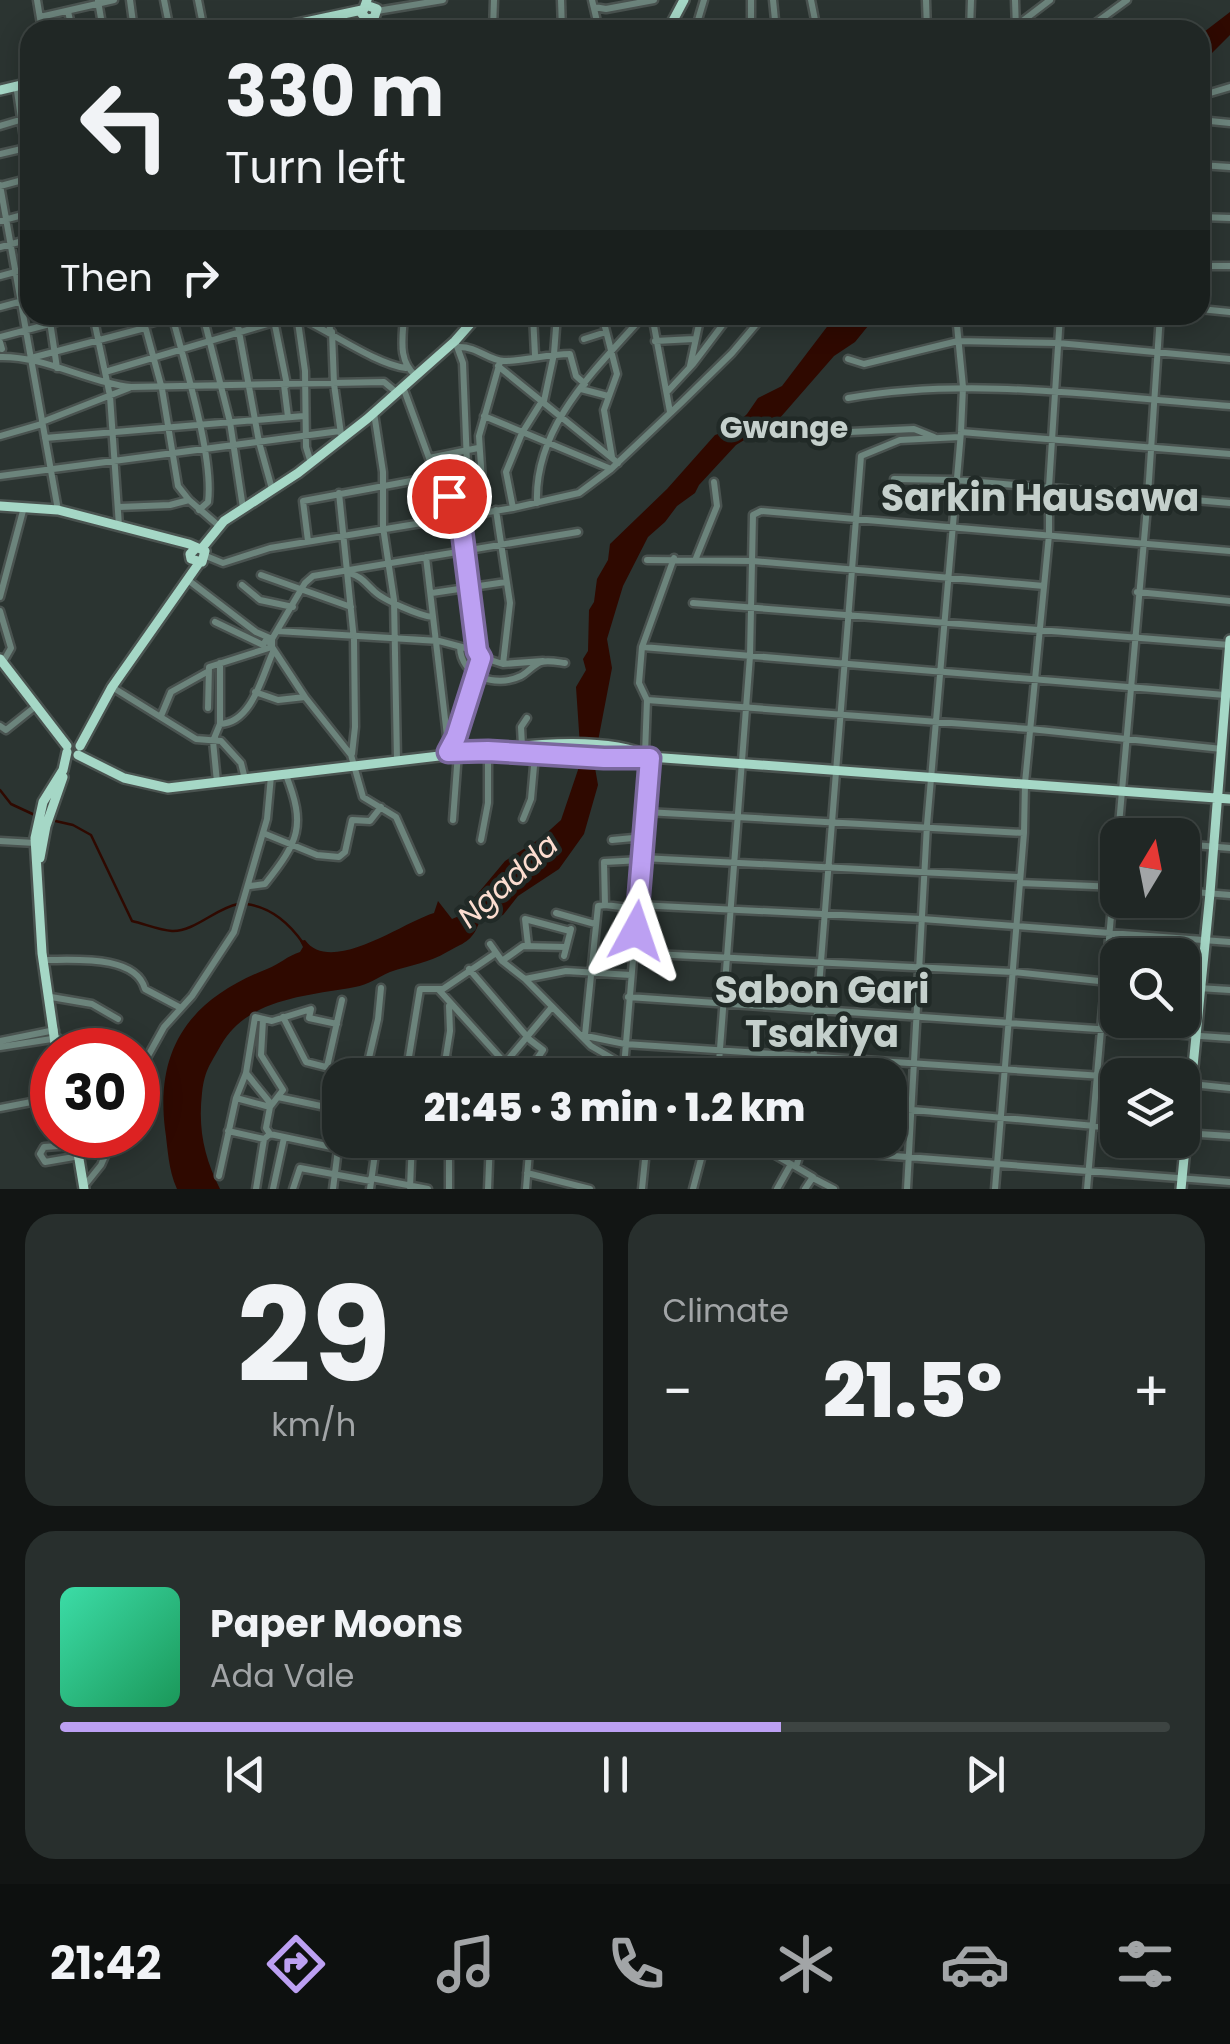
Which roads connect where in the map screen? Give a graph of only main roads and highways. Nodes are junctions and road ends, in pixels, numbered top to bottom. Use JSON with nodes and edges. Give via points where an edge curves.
{"nodes":[{"id":1,"x":369,"y":11,"type":"edge"},
{"id":2,"x":321,"y":20,"type":"edge"},
{"id":3,"x":338,"y":20,"type":"edge"},
{"id":4,"x":466,"y":325,"type":"edge"},
{"id":5,"x":0,"y":506,"type":"edge"},
{"id":6,"x":199,"y":555,"type":"junction"},
{"id":7,"x":1230,"y":644,"type":"edge"},
{"id":8,"x":1,"y":661,"type":"edge"},
{"id":9,"x":74,"y":749,"type":"junction"},
{"id":10,"x":488,"y":751,"type":"junction"},
{"id":11,"x":1225,"y":755,"type":"edge"},
{"id":12,"x":647,"y":756,"type":"junction"},
{"id":13,"x":1218,"y":798,"type":"junction"},
{"id":14,"x":1230,"y":799,"type":"edge"},
{"id":15,"x":41,"y":825,"type":"junction"},
{"id":16,"x":54,"y":1028,"type":"edge"},
{"id":17,"x":55,"y":1028,"type":"edge"},
{"id":18,"x":1192,"y":1058,"type":"edge"},
{"id":19,"x":74,"y":1158,"type":"edge"},
{"id":20,"x":77,"y":1158,"type":"edge"},
{"id":21,"x":1183,"y":1158,"type":"edge"},
{"id":22,"x":1181,"y":1184,"type":"edge"},
{"id":23,"x":82,"y":1188,"type":"edge"}],
"edges":[{"from":1,"to":2,"type":"main road"},
{"from":1,"to":3,"type":"main road"},
{"from":4,"to":6,"type":"main road","via":[[457,344],[374,413],[219,526]]},
{"from":5,"to":6,"type":"main road","via":[[58,510]]},
{"from":6,"to":9,"type":"main road"},
{"from":7,"to":11,"type":"main road"},
{"from":8,"to":9,"type":"main road"},
{"from":9,"to":10,"type":"main road","via":[[104,769],[156,787]]},
{"from":9,"to":15,"type":"main road"},
{"from":10,"to":12,"type":"main road"},
{"from":10,"to":12,"type":"main road","via":[[564,744]]},
{"from":11,"to":13,"type":"main road"},
{"from":12,"to":13,"type":"main road"},
{"from":13,"to":14,"type":"main road"},
{"from":13,"to":18,"type":"main road"},
{"from":15,"to":16,"type":"main road","via":[[35,843],[38,915]]},
{"from":15,"to":17,"type":"main road"},
{"from":19,"to":23,"type":"main road"},
{"from":20,"to":23,"type":"main road"},
{"from":21,"to":22,"type":"main road"}]}
